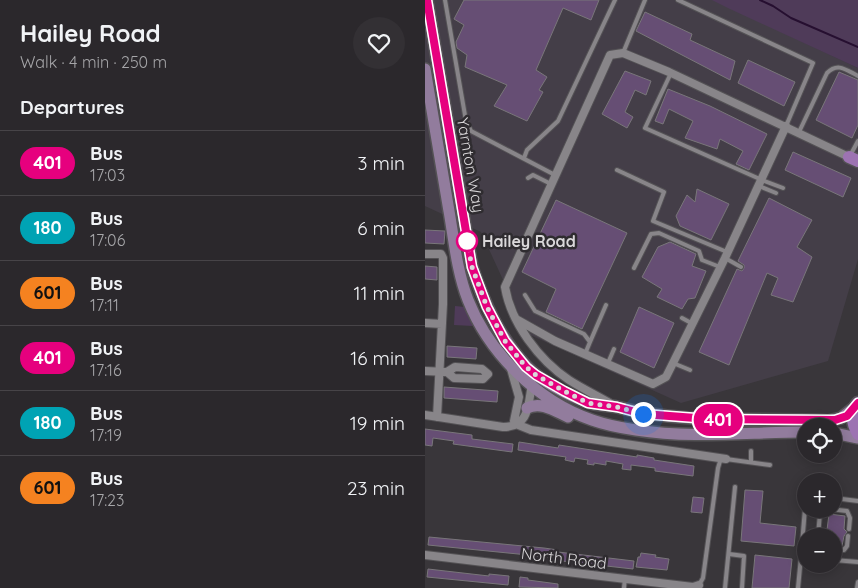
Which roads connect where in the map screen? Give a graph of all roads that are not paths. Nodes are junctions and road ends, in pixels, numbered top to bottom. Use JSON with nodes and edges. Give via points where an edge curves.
{"nodes":[{"id":1,"x":427,"y":0,"type":"edge"},
{"id":2,"x":445,"y":0,"type":"edge"},
{"id":3,"x":615,"y":0,"type":"edge"},
{"id":4,"x":645,"y":0,"type":"edge"},
{"id":5,"x":678,"y":0,"type":"edge"},
{"id":6,"x":623,"y":52,"type":"junction"},
{"id":7,"x":425,"y":69,"type":"edge"},
{"id":8,"x":671,"y":73,"type":"junction"},
{"id":9,"x":858,"y":76,"type":"edge"},
{"id":10,"x":433,"y":115,"type":"junction"},
{"id":11,"x":446,"y":115,"type":"junction"},
{"id":12,"x":786,"y":126,"type":"junction"},
{"id":13,"x":799,"y":132,"type":"junction"},
{"id":14,"x":858,"y":141,"type":"edge"},
{"id":15,"x":524,"y":158,"type":"junction"},
{"id":16,"x":853,"y":159,"type":"edge"},
{"id":17,"x":617,"y":170,"type":"dead end"},
{"id":18,"x":555,"y":175,"type":"junction"},
{"id":19,"x":528,"y":178,"type":"dead end"},
{"id":20,"x":760,"y":183,"type":"junction"},
{"id":21,"x":551,"y":184,"type":"junction"},
{"id":22,"x":783,"y":188,"type":"dead end"},
{"id":23,"x":776,"y":194,"type":"dead end"},
{"id":24,"x":425,"y":254,"type":"edge"},
{"id":25,"x":726,"y":255,"type":"junction"},
{"id":26,"x":741,"y":267,"type":"dead end"},
{"id":27,"x":634,"y":268,"type":"dead end"},
{"id":28,"x":720,"y":268,"type":"junction"},
{"id":29,"x":525,"y":295,"type":"dead end"},
{"id":30,"x":605,"y":305,"type":"dead end"},
{"id":31,"x":515,"y":318,"type":"junction"},
{"id":32,"x":682,"y":318,"type":"dead end"},
{"id":33,"x":425,"y":323,"type":"edge"},
{"id":34,"x":442,"y":324,"type":"junction"},
{"id":35,"x":693,"y":324,"type":"junction"},
{"id":36,"x":590,"y":342,"type":"junction"},
{"id":37,"x":614,"y":350,"type":"dead end"},
{"id":38,"x":585,"y":354,"type":"junction"},
{"id":39,"x":608,"y":363,"type":"junction"},
{"id":40,"x":673,"y":363,"type":"junction"},
{"id":41,"x":425,"y":365,"type":"edge"},
{"id":42,"x":511,"y":366,"type":"junction"},
{"id":43,"x":690,"y":370,"type":"dead end"},
{"id":44,"x":425,"y":371,"type":"edge"},
{"id":45,"x":443,"y":372,"type":"junction"},
{"id":46,"x":425,"y":377,"type":"edge"},
{"id":47,"x":534,"y":380,"type":"junction"},
{"id":48,"x":519,"y":397,"type":"junction"},
{"id":49,"x":856,"y":405,"type":"edge"},
{"id":50,"x":617,"y":407,"type":"junction"},
{"id":51,"x":527,"y":408,"type":"junction"},
{"id":52,"x":425,"y":415,"type":"edge"},
{"id":53,"x":437,"y":417,"type":"junction"},
{"id":54,"x":592,"y":420,"type":"junction"},
{"id":55,"x":516,"y":424,"type":"junction"},
{"id":56,"x":797,"y":432,"type":"edge"},
{"id":57,"x":858,"y":434,"type":"edge"},
{"id":58,"x":842,"y":435,"type":"edge"},
{"id":59,"x":858,"y":438,"type":"edge"},
{"id":60,"x":751,"y":451,"type":"dead end"},
{"id":61,"x":724,"y":459,"type":"junction"},
{"id":62,"x":751,"y":462,"type":"junction"},
{"id":63,"x":771,"y":465,"type":"dead end"},
{"id":64,"x":735,"y":487,"type":"dead end"},
{"id":65,"x":842,"y":499,"type":"edge"},
{"id":66,"x":858,"y":500,"type":"edge"},
{"id":67,"x":819,"y":528,"type":"edge"},
{"id":68,"x":849,"y":529,"type":"dead end"},
{"id":69,"x":848,"y":536,"type":"dead end"},
{"id":70,"x":842,"y":550,"type":"edge"},
{"id":71,"x":729,"y":554,"type":"junction"},
{"id":72,"x":425,"y":555,"type":"edge"},
{"id":73,"x":842,"y":561,"type":"edge"},
{"id":74,"x":858,"y":562,"type":"edge"},
{"id":75,"x":799,"y":573,"type":"edge"},
{"id":76,"x":625,"y":578,"type":"junction"},
{"id":77,"x":858,"y":582,"type":"edge"},
{"id":78,"x":699,"y":585,"type":"joint"},
{"id":79,"x":665,"y":586,"type":"edge"},
{"id":80,"x":623,"y":588,"type":"edge"},
{"id":81,"x":725,"y":588,"type":"edge"},
{"id":82,"x":742,"y":588,"type":"edge"},
{"id":83,"x":798,"y":588,"type":"edge"},
{"id":84,"x":857,"y":588,"type":"edge"}],
"edges":[{"from":1,"to":11,"type":"street","name":"Yarnton Way"},
{"from":2,"to":15,"type":"lane","via":[[466,121],[471,131]]},
{"from":3,"to":15,"type":"lane","via":[[558,121],[527,150]]},
{"from":4,"to":6,"type":"lane"},
{"from":5,"to":12,"type":"lane","via":[[813,64]]},
{"from":6,"to":8,"type":"street"},
{"from":6,"to":18,"type":"street","via":[[610,55]]},
{"from":7,"to":10,"type":"street","name":"Yarnton Way"},
{"from":8,"to":12,"type":"street"},
{"from":8,"to":20,"type":"lane","via":[[645,128]]},
{"from":9,"to":13,"type":"lane","via":[[833,67],[827,73]]},
{"from":10,"to":11,"type":"lane"},
{"from":10,"to":42,"type":"street","name":"Yarnton Way","via":[[463,286],[487,336]]},
{"from":11,"to":47,"type":"street","name":"Yarnton Way","via":[[479,288],[505,341]]},
{"from":12,"to":13,"type":"street"},
{"from":12,"to":20,"type":"street"},
{"from":13,"to":16,"type":"street"},
{"from":14,"to":16,"type":"lane"},
{"from":15,"to":18,"type":"lane"},
{"from":17,"to":25,"type":"lane","via":[[665,192],[653,221]]},
{"from":18,"to":21,"type":"street"},
{"from":19,"to":21,"type":"lane","via":[[533,175]]},
{"from":20,"to":22,"type":"lane"},
{"from":20,"to":23,"type":"lane"},
{"from":20,"to":25,"type":"street"},
{"from":21,"to":31,"type":"street","via":[[505,287]]},
{"from":24,"to":34,"type":"street","via":[[441,254],[443,258]]},
{"from":25,"to":26,"type":"lane"},
{"from":25,"to":28,"type":"street"},
{"from":27,"to":28,"type":"lane","via":[[651,234],[659,233],[699,251],[702,260]]},
{"from":28,"to":35,"type":"street"},
{"from":29,"to":36,"type":"lane","via":[[535,311],[584,334]]},
{"from":30,"to":36,"type":"lane"},
{"from":31,"to":38,"type":"street"},
{"from":31,"to":50,"type":"street","via":[[536,351],[568,379]]},
{"from":32,"to":35,"type":"lane"},
{"from":33,"to":34,"type":"street"},
{"from":34,"to":45,"type":"street"},
{"from":35,"to":40,"type":"street"},
{"from":36,"to":38,"type":"lane"},
{"from":37,"to":39,"type":"lane"},
{"from":38,"to":39,"type":"street"},
{"from":39,"to":40,"type":"street","via":[[653,384],[666,377]]},
{"from":40,"to":43,"type":"lane"},
{"from":41,"to":44,"type":"street"},
{"from":42,"to":47,"type":"street","name":"Yarnton Way"},
{"from":42,"to":48,"type":"street"},
{"from":44,"to":45,"type":"street"},
{"from":44,"to":46,"type":"street"},
{"from":45,"to":53,"type":"street"},
{"from":47,"to":48,"type":"street"},
{"from":47,"to":50,"type":"street","name":"Yarnton Way","via":[[588,403]]},
{"from":47,"to":51,"type":"street"},
{"from":47,"to":54,"type":"street","name":"Yarnton Way","via":[[562,406]]},
{"from":48,"to":55,"type":"street"},
{"from":49,"to":50,"type":"street","name":"Yarnton Way","via":[[841,418],[828,421],[709,419],[643,414]]},
{"from":49,"to":57,"type":"main road","via":[[853,416]]},
{"from":51,"to":54,"type":"street","via":[[544,406],[568,416]]},
{"from":51,"to":55,"type":"street","via":[[521,424]]},
{"from":52,"to":53,"type":"street"},
{"from":53,"to":55,"type":"street","via":[[503,427]]},
{"from":54,"to":56,"type":"street","name":"Yarnton Way","via":[[665,433]]},
{"from":55,"to":61,"type":"street","via":[[531,430]]},
{"from":58,"to":59,"type":"street"},
{"from":60,"to":62,"type":"lane"},
{"from":61,"to":62,"type":"lane"},
{"from":61,"to":78,"type":"lane","via":[[718,468],[703,578]]},
{"from":62,"to":63,"type":"lane"},
{"from":64,"to":71,"type":"lane"},
{"from":65,"to":66,"type":"lane"},
{"from":67,"to":68,"type":"lane","via":[[820,513],[830,509],[847,511]]},
{"from":69,"to":70,"type":"lane","via":[[847,546]]},
{"from":71,"to":81,"type":"lane"},
{"from":71,"to":82,"type":"lane","via":[[745,556]]},
{"from":72,"to":76,"type":"street","name":"North Road"},
{"from":73,"to":74,"type":"lane"},
{"from":75,"to":83,"type":"lane"},
{"from":76,"to":79,"type":"street","name":"North Road"},
{"from":76,"to":80,"type":"lane"},
{"from":77,"to":84,"type":"lane"},
{"from":78,"to":79,"type":"street","name":"North Road"}]}
